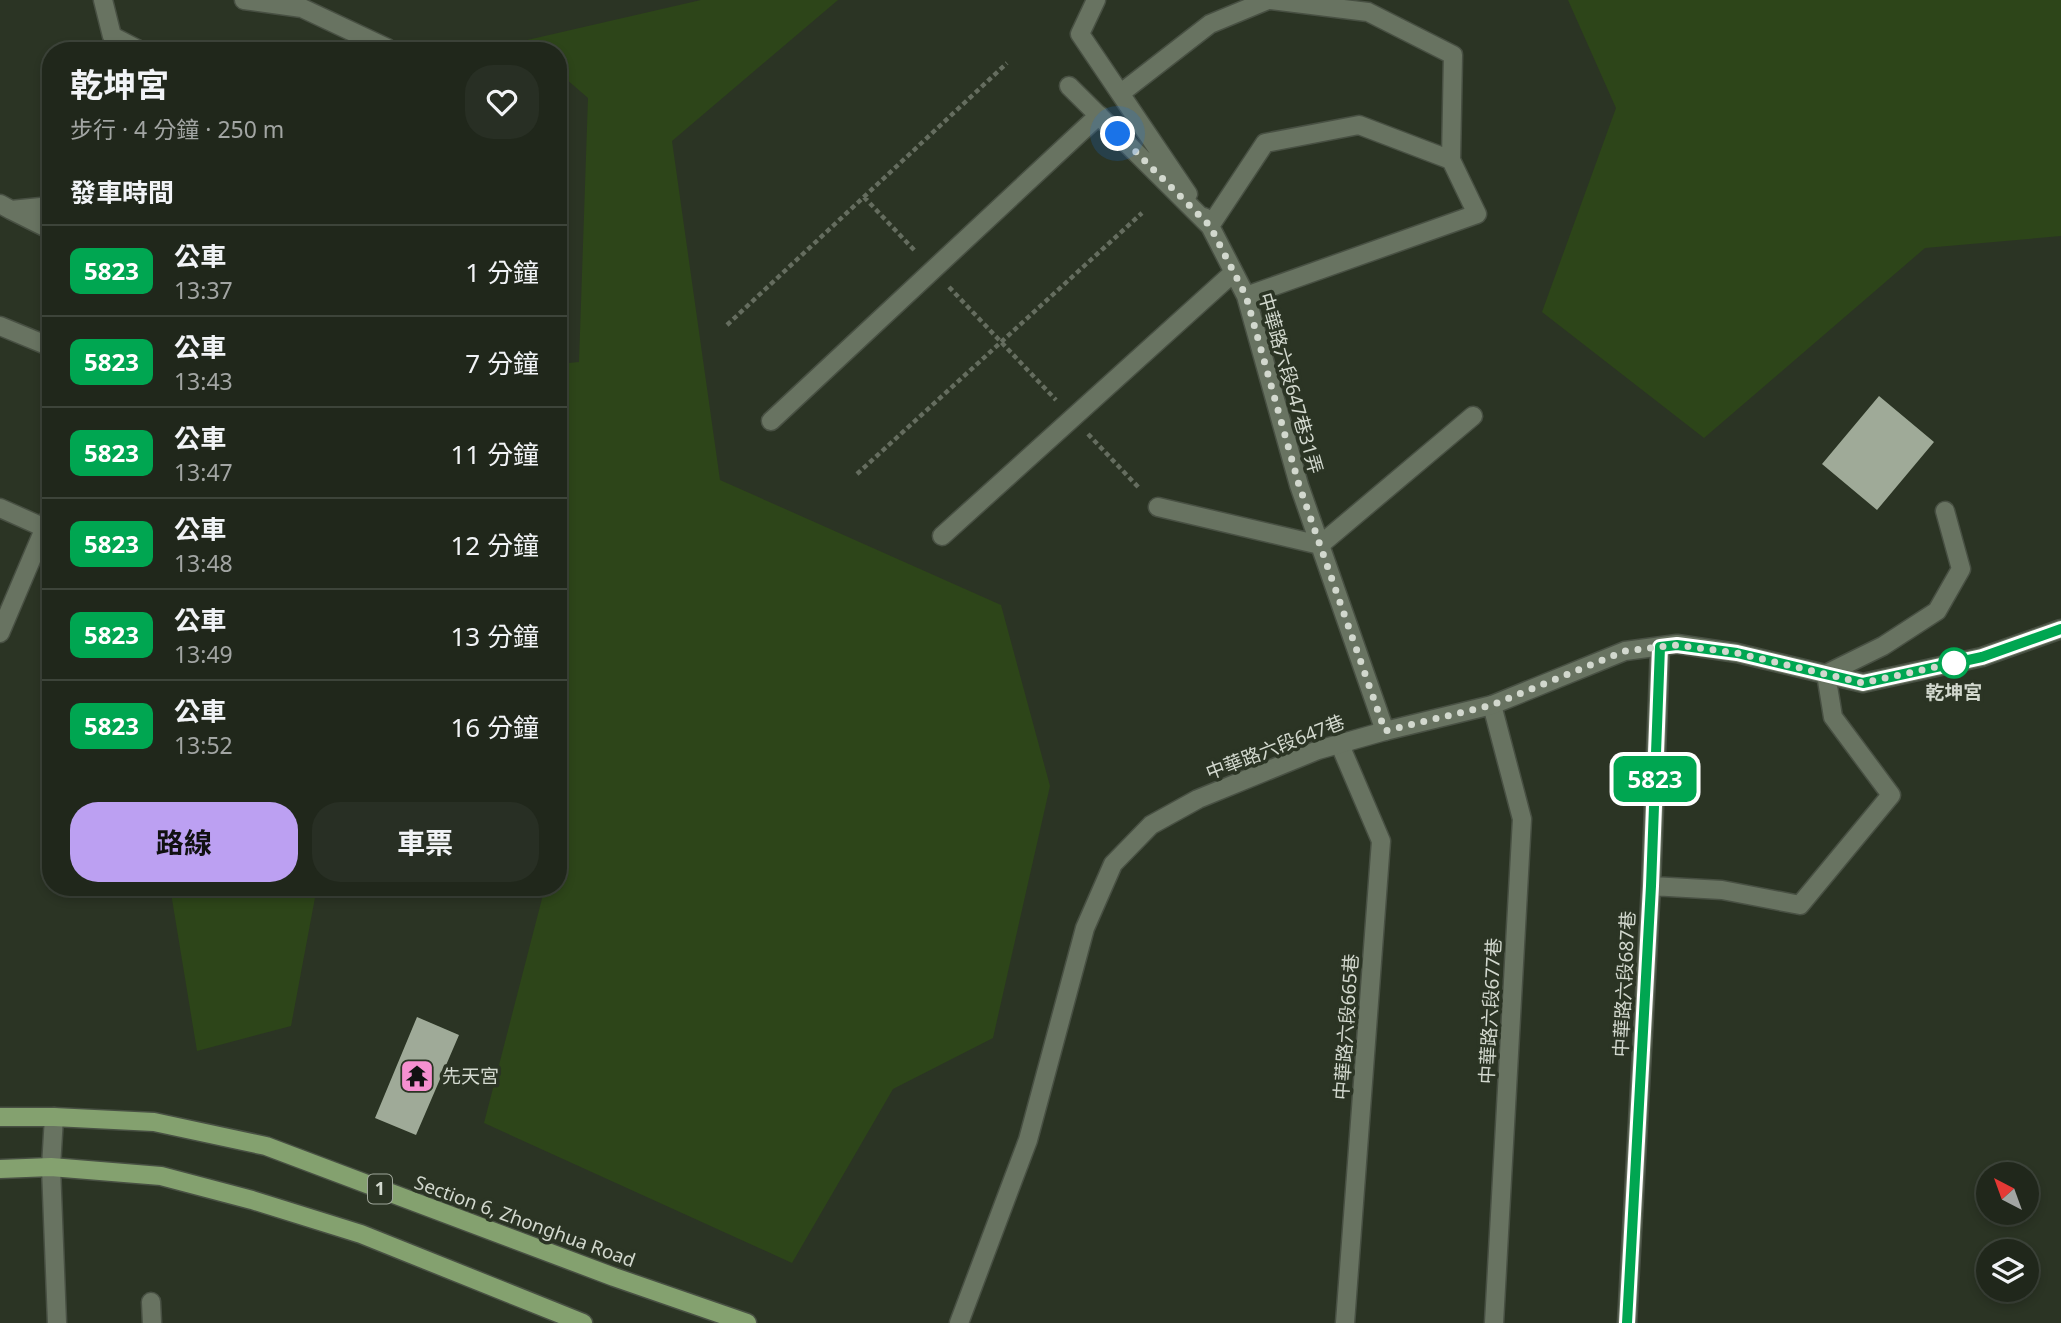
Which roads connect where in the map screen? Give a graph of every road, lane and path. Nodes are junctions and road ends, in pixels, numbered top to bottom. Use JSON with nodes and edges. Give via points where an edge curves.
{"nodes":[{"id":1,"x":103,"y":0,"type":"edge"},
{"id":2,"x":244,"y":0,"type":"edge"},
{"id":3,"x":1096,"y":0,"type":"edge"},
{"id":4,"x":1270,"y":0,"type":"edge"},
{"id":5,"x":124,"y":42,"type":"edge"},
{"id":6,"x":374,"y":42,"type":"edge"},
{"id":7,"x":1007,"y":63,"type":"dead end"},
{"id":8,"x":1069,"y":86,"type":"dead end"},
{"id":9,"x":1121,"y":93,"type":"junction"},
{"id":10,"x":1100,"y":116,"type":"junction"},
{"id":11,"x":1451,"y":160,"type":"junction"},
{"id":12,"x":864,"y":197,"type":"junction"},
{"id":13,"x":42,"y":206,"type":"edge"},
{"id":14,"x":6,"y":207,"type":"edge"},
{"id":15,"x":1142,"y":213,"type":"dead end"},
{"id":16,"x":42,"y":225,"type":"edge"},
{"id":17,"x":1210,"y":226,"type":"junction"},
{"id":18,"x":933,"y":270,"type":"junction"},
{"id":19,"x":1233,"y":273,"type":"junction"},
{"id":20,"x":1246,"y":296,"type":"junction"},
{"id":21,"x":727,"y":325,"type":"dead end"},
{"id":22,"x":0,"y":326,"type":"edge"},
{"id":23,"x":42,"y":343,"type":"edge"},
{"id":24,"x":1002,"y":343,"type":"junction"},
{"id":25,"x":1474,"y":416,"type":"dead end"},
{"id":26,"x":1073,"y":418,"type":"junction"},
{"id":27,"x":771,"y":421,"type":"dead end"},
{"id":28,"x":857,"y":474,"type":"dead end"},
{"id":29,"x":1158,"y":507,"type":"joint"},
{"id":30,"x":0,"y":508,"type":"edge"},
{"id":31,"x":1945,"y":511,"type":"dead end"},
{"id":32,"x":42,"y":519,"type":"edge"},
{"id":33,"x":42,"y":535,"type":"edge"},
{"id":34,"x":942,"y":536,"type":"dead end"},
{"id":35,"x":1320,"y":545,"type":"junction"},
{"id":36,"x":2061,"y":629,"type":"edge"},
{"id":37,"x":0,"y":633,"type":"edge"},
{"id":38,"x":1660,"y":647,"type":"junction"},
{"id":39,"x":1826,"y":674,"type":"junction"},
{"id":40,"x":1492,"y":705,"type":"junction"},
{"id":41,"x":1385,"y":731,"type":"junction"},
{"id":42,"x":1344,"y":742,"type":"junction"},
{"id":43,"x":1651,"y":886,"type":"junction"},
{"id":44,"x":54,"y":1116,"type":"junction"},
{"id":45,"x":0,"y":1117,"type":"edge"},
{"id":46,"x":51,"y":1167,"type":"junction"},
{"id":47,"x":0,"y":1170,"type":"edge"},
{"id":48,"x":151,"y":1302,"type":"dead end"},
{"id":49,"x":57,"y":1323,"type":"edge"},
{"id":50,"x":152,"y":1323,"type":"edge"},
{"id":51,"x":583,"y":1323,"type":"edge"},
{"id":52,"x":747,"y":1323,"type":"edge"},
{"id":53,"x":959,"y":1323,"type":"edge"},
{"id":54,"x":1345,"y":1323,"type":"edge"},
{"id":55,"x":1494,"y":1323,"type":"edge"},
{"id":56,"x":1627,"y":1323,"type":"edge"}],
"edges":[{"from":1,"to":5,"type":"street","via":[[113,36]]},
{"from":2,"to":6,"type":"street","via":[[302,8]]},
{"from":3,"to":9,"type":"street","via":[[1080,34]]},
{"from":4,"to":9,"type":"street","via":[[1210,24]]},
{"from":4,"to":11,"type":"street","via":[[1368,12],[1453,55]]},
{"from":7,"to":12,"type":"path"},
{"from":8,"to":10,"type":"street","name":"中華路六段647巷31弄"},
{"from":9,"to":17,"type":"street"},
{"from":10,"to":17,"type":"street","name":"中華路六段647巷31弄"},
{"from":10,"to":18,"type":"street"},
{"from":11,"to":17,"type":"street","via":[[1359,125],[1265,143]]},
{"from":11,"to":20,"type":"street","via":[[1477,214]]},
{"from":12,"to":18,"type":"path"},
{"from":12,"to":21,"type":"path"},
{"from":13,"to":14,"type":"street"},
{"from":14,"to":16,"type":"street"},
{"from":15,"to":24,"type":"path"},
{"from":17,"to":19,"type":"street","name":"中華路六段647巷31弄"},
{"from":18,"to":24,"type":"path"},
{"from":18,"to":27,"type":"street"},
{"from":19,"to":20,"type":"street","name":"中華路六段647巷31弄"},
{"from":19,"to":26,"type":"street"},
{"from":20,"to":35,"type":"street","name":"中華路六段647巷31弄"},
{"from":22,"to":23,"type":"street"},
{"from":24,"to":26,"type":"path"},
{"from":24,"to":28,"type":"path"},
{"from":25,"to":35,"type":"street"},
{"from":26,"to":29,"type":"path"},
{"from":26,"to":34,"type":"street"},
{"from":29,"to":35,"type":"street"},
{"from":30,"to":32,"type":"street"},
{"from":31,"to":39,"type":"street","via":[[1961,569],[1937,611],[1883,646]]},
{"from":33,"to":37,"type":"street"},
{"from":35,"to":41,"type":"street","name":"中華路六段647巷31弄"},
{"from":36,"to":39,"type":"street","name":"中華路六段647巷","via":[[1982,657],[1863,683]]},
{"from":38,"to":39,"type":"street","name":"中華路六段647巷","via":[[1737,653]]},
{"from":38,"to":40,"type":"street","name":"中華路六段647巷","via":[[1625,651]]},
{"from":38,"to":43,"type":"street","name":"中華路六段687巷"},
{"from":39,"to":43,"type":"street","via":[[1833,718],[1891,795],[1800,905],[1722,890]]},
{"from":40,"to":41,"type":"street","name":"中華路六段647巷"},
{"from":40,"to":55,"type":"street","name":"中華路六段677巷","via":[[1522,819]]},
{"from":41,"to":42,"type":"street","name":"中華路六段647巷"},
{"from":42,"to":53,"type":"street","name":"中華路六段647巷","via":[[1198,799],[1151,825],[1113,863],[1085,928],[1028,1140]]},
{"from":42,"to":54,"type":"street","name":"中華路六段665巷","via":[[1343,752],[1381,841]]},
{"from":43,"to":56,"type":"street","name":"中華路六段687巷"},
{"from":44,"to":45,"type":"main road","name":"Section 6, Zhonghua Road","number":"1"},
{"from":44,"to":46,"type":"street"},
{"from":44,"to":52,"type":"main road","name":"Section 6, Zhonghua Road","number":"1","via":[[154,1122],[266,1146]]},
{"from":46,"to":47,"type":"main road"},
{"from":46,"to":49,"type":"street"},
{"from":46,"to":51,"type":"main road","via":[[161,1176],[252,1200],[361,1234]]},
{"from":48,"to":50,"type":"street"}]}
